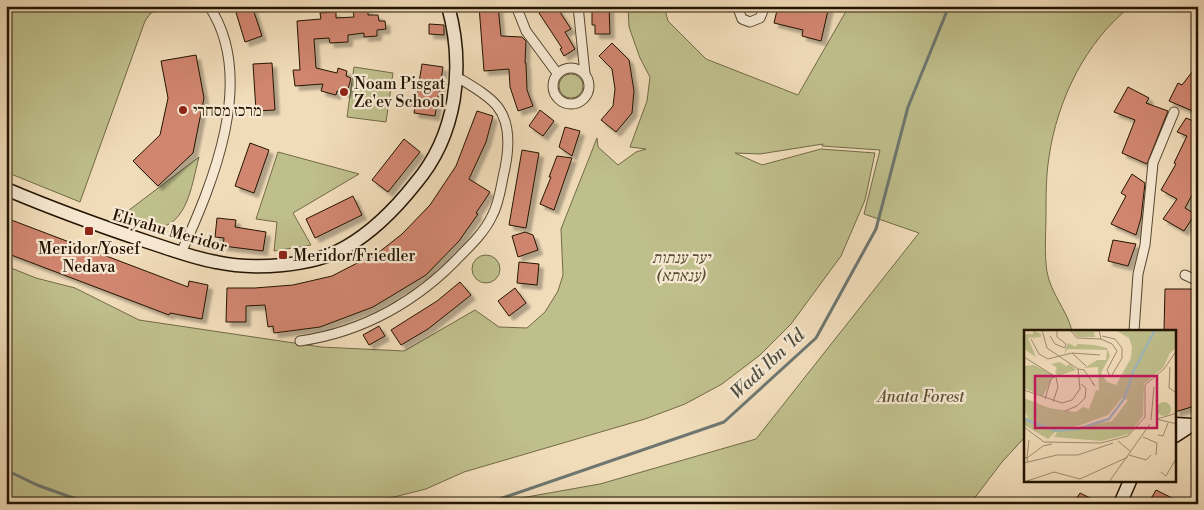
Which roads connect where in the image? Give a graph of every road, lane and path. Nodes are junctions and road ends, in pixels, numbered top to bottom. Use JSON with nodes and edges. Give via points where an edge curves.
{"nodes":[{"id":1,"x":209,"y":6,"type":"edge"},
{"id":2,"x":448,"y":6,"type":"edge"},
{"id":3,"x":516,"y":6,"type":"edge"},
{"id":4,"x":578,"y":6,"type":"edge"},
{"id":5,"x":737,"y":6,"type":"edge"},
{"id":6,"x":765,"y":6,"type":"edge"},
{"id":7,"x":557,"y":74,"type":"junction"},
{"id":8,"x":586,"y":74,"type":"junction"},
{"id":9,"x":457,"y":77,"type":"junction"},
{"id":10,"x":1174,"y":112,"type":"dead end"},
{"id":11,"x":6,"y":189,"type":"edge"},
{"id":12,"x":182,"y":253,"type":"junction"},
{"id":13,"x":1185,"y":275,"type":"dead end"},
{"id":14,"x":1198,"y":281,"type":"edge"},
{"id":15,"x":1134,"y":330,"type":"edge"},
{"id":16,"x":300,"y":340,"type":"dead end"},
{"id":17,"x":1176,"y":424,"type":"edge"},
{"id":18,"x":1195,"y":426,"type":"edge"},
{"id":19,"x":1176,"y":436,"type":"edge"},
{"id":20,"x":1130,"y":482,"type":"edge"},
{"id":21,"x":1120,"y":504,"type":"edge"}],
"edges":[{"from":1,"to":12,"type":"street","via":[[227,54],[230,90],[222,143]]},
{"from":2,"to":9,"type":"street","name":"Eliyahu Meridor","via":[[457,49]]},
{"from":3,"to":7,"type":"street","via":[[526,31]]},
{"from":4,"to":8,"type":"street"},
{"from":5,"to":6,"type":"street","via":[[739,15],[750,22],[760,18]]},
{"from":7,"to":8,"type":"street","via":[[568,67]]},
{"from":7,"to":8,"type":"street","via":[[553,79],[553,92],[568,104],[575,104],[586,97],[589,86]]},
{"from":9,"to":12,"type":"street","name":"Eliyahu Meridor","via":[[447,125],[431,164],[392,210],[345,248],[308,261],[263,265],[217,262]]},
{"from":9,"to":16,"type":"street","via":[[496,104],[506,122],[506,162],[493,215],[482,233],[447,270],[409,299],[366,323],[339,333]]},
{"from":10,"to":15,"type":"street","via":[[1153,163]]},
{"from":11,"to":12,"type":"street","name":"Eliyahu Meridor","via":[[103,227]]},
{"from":13,"to":14,"type":"street"},
{"from":17,"to":18,"type":"street"},
{"from":18,"to":19,"type":"street"},
{"from":20,"to":21,"type":"street"}]}
